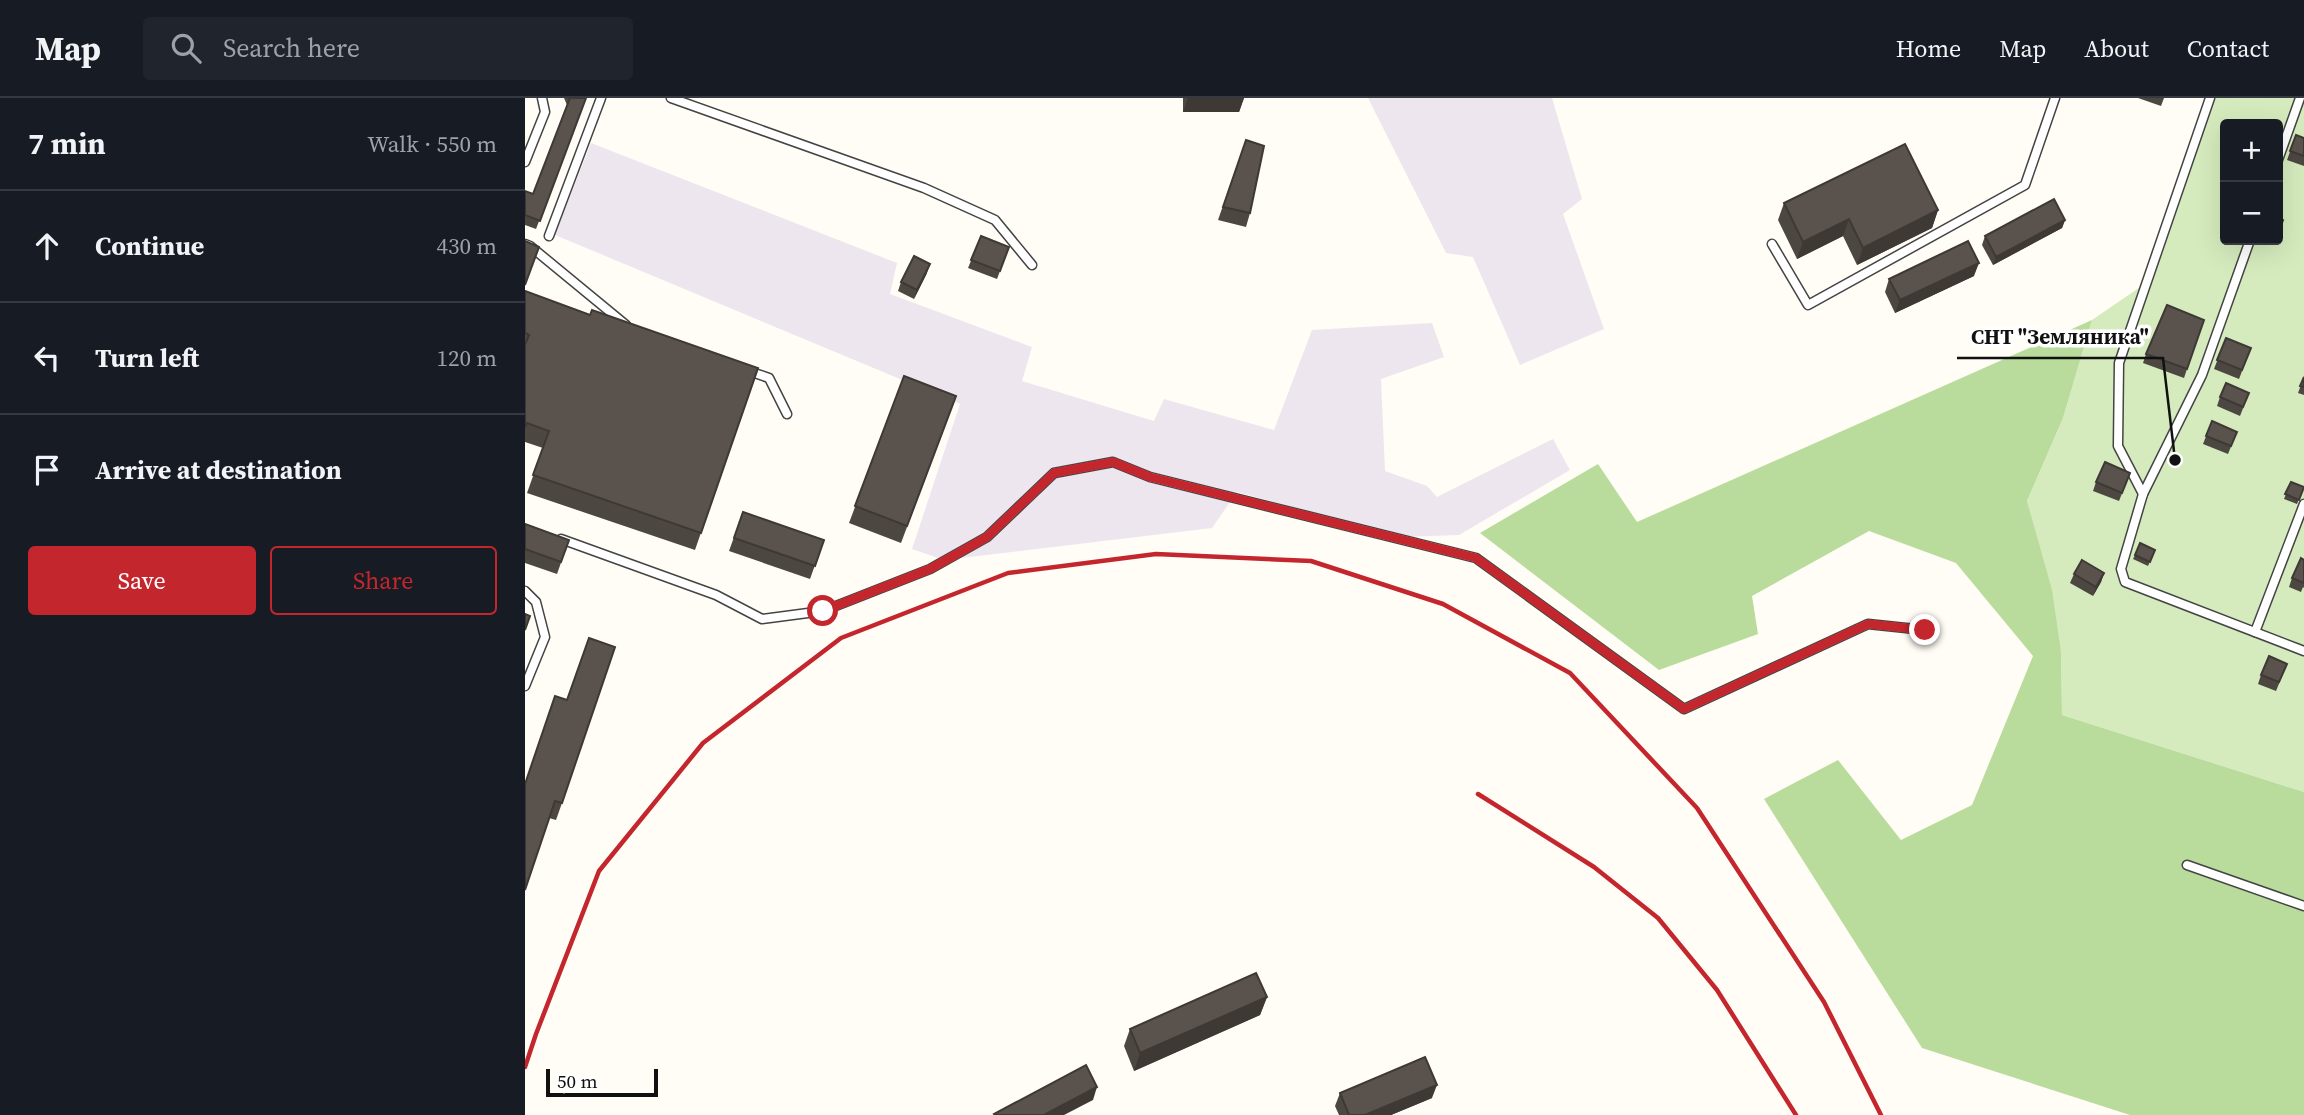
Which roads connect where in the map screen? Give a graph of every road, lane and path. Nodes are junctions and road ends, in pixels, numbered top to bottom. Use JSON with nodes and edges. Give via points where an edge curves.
{"nodes":[{"id":1,"x":543,"y":98,"type":"edge"},
{"id":2,"x":601,"y":98,"type":"edge"},
{"id":3,"x":671,"y":98,"type":"edge"},
{"id":4,"x":2055,"y":98,"type":"edge"},
{"id":5,"x":2210,"y":98,"type":"edge"},
{"id":6,"x":2300,"y":98,"type":"edge"},
{"id":7,"x":2283,"y":146,"type":"edge"},
{"id":8,"x":525,"y":162,"type":"edge"},
{"id":9,"x":549,"y":236,"type":"dead end"},
{"id":10,"x":525,"y":244,"type":"edge"},
{"id":11,"x":1772,"y":244,"type":"dead end"},
{"id":12,"x":2248,"y":245,"type":"edge"},
{"id":13,"x":1032,"y":265,"type":"dead end"},
{"id":14,"x":637,"y":334,"type":"edge"},
{"id":15,"x":743,"y":369,"type":"edge"},
{"id":16,"x":787,"y":414,"type":"dead end"},
{"id":17,"x":2143,"y":494,"type":"junction"},
{"id":18,"x":2304,"y":504,"type":"edge"},
{"id":19,"x":551,"y":535,"type":"edge"},
{"id":20,"x":525,"y":591,"type":"edge"},
{"id":21,"x":1925,"y":630,"type":"dead end"},
{"id":22,"x":2255,"y":632,"type":"junction"},
{"id":23,"x":2304,"y":651,"type":"edge"},
{"id":24,"x":525,"y":686,"type":"edge"},
{"id":25,"x":2187,"y":865,"type":"dead end"},
{"id":26,"x":2304,"y":906,"type":"edge"}],
"edges":[{"from":1,"to":8,"type":"lane","via":[[545,112]]},
{"from":2,"to":9,"type":"lane"},
{"from":3,"to":13,"type":"lane","via":[[924,188],[995,220]]},
{"from":4,"to":11,"type":"lane","via":[[2025,185],[1808,305]]},
{"from":5,"to":17,"type":"lane","via":[[2119,363],[2118,446]]},
{"from":6,"to":7,"type":"lane"},
{"from":10,"to":14,"type":"lane"},
{"from":12,"to":17,"type":"lane","via":[[2202,375]]},
{"from":15,"to":16,"type":"lane","via":[[769,378]]},
{"from":17,"to":22,"type":"lane","via":[[2121,569],[2125,582]]},
{"from":18,"to":22,"type":"lane"},
{"from":19,"to":21,"type":"lane","via":[[716,595],[762,619],[823,611],[930,569],[987,537],[1054,473],[1113,462],[1150,477],[1476,558],[1684,709],[1868,624]]},
{"from":20,"to":24,"type":"lane","via":[[536,602],[545,637]]},
{"from":22,"to":23,"type":"lane"},
{"from":25,"to":26,"type":"lane"}]}
